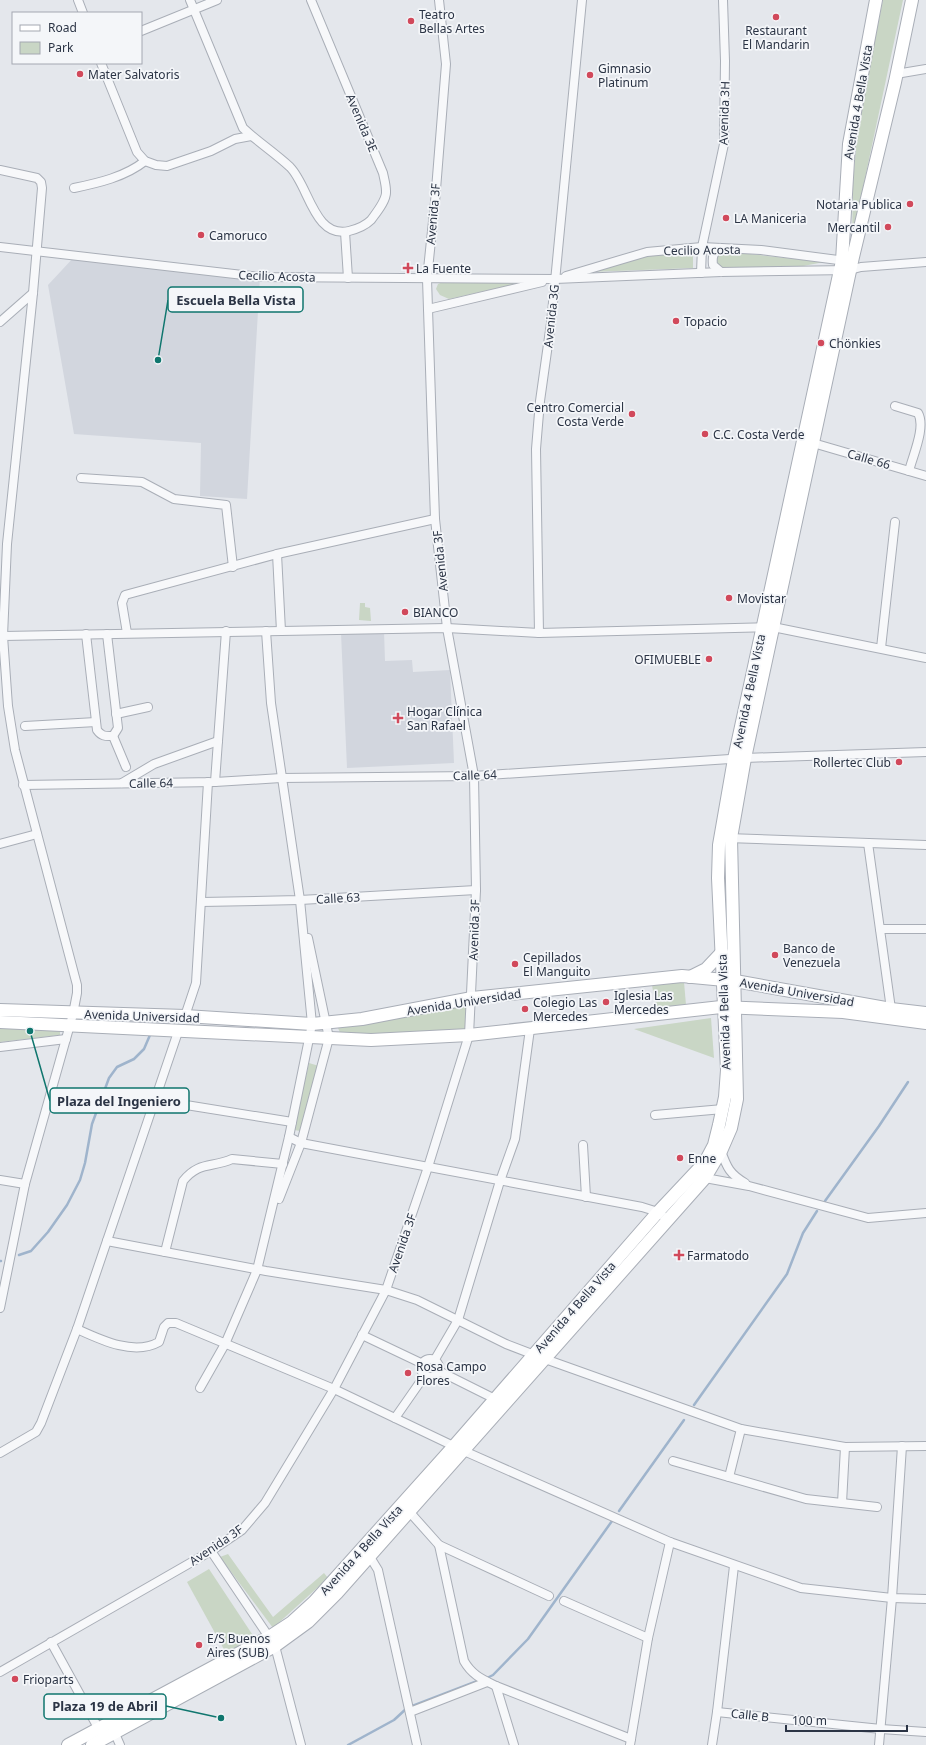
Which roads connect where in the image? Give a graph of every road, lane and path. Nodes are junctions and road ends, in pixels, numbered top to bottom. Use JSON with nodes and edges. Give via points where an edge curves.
{"nodes":[{"id":1,"x":78,"y":0,"type":"edge"},
{"id":2,"x":190,"y":0,"type":"edge"},
{"id":3,"x":217,"y":0,"type":"edge"},
{"id":4,"x":311,"y":0,"type":"edge"},
{"id":5,"x":439,"y":0,"type":"edge"},
{"id":6,"x":582,"y":0,"type":"edge"},
{"id":7,"x":723,"y":0,"type":"edge"},
{"id":8,"x":876,"y":0,"type":"edge"},
{"id":9,"x":912,"y":0,"type":"edge"},
{"id":10,"x":194,"y":9,"type":"junction"},
{"id":11,"x":83,"y":12,"type":"edge"},
{"id":12,"x":142,"y":31,"type":"edge"},
{"id":13,"x":101,"y":64,"type":"edge"},
{"id":14,"x":926,"y":70,"type":"edge"},
{"id":15,"x":896,"y":74,"type":"junction"},
{"id":16,"x":251,"y":136,"type":"junction"},
{"id":17,"x":145,"y":161,"type":"junction"},
{"id":18,"x":0,"y":170,"type":"edge"},
{"id":19,"x":74,"y":188,"type":"dead end"},
{"id":20,"x":345,"y":232,"type":"junction"},
{"id":21,"x":0,"y":247,"type":"edge"},
{"id":22,"x":702,"y":248,"type":"junction"},
{"id":23,"x":720,"y":248,"type":"junction"},
{"id":24,"x":36,"y":251,"type":"junction"},
{"id":25,"x":926,"y":262,"type":"edge"},
{"id":26,"x":849,"y":266,"type":"junction"},
{"id":27,"x":721,"y":272,"type":"junction"},
{"id":28,"x":701,"y":273,"type":"junction"},
{"id":29,"x":348,"y":278,"type":"junction"},
{"id":30,"x":426,"y":279,"type":"junction"},
{"id":31,"x":555,"y":279,"type":"junction"},
{"id":32,"x":33,"y":293,"type":"junction"},
{"id":33,"x":428,"y":310,"type":"junction"},
{"id":34,"x":0,"y":322,"type":"edge"},
{"id":35,"x":896,"y":406,"type":"dead end"},
{"id":36,"x":813,"y":443,"type":"junction"},
{"id":37,"x":909,"y":471,"type":"junction"},
{"id":38,"x":926,"y":476,"type":"edge"},
{"id":39,"x":81,"y":478,"type":"dead end"},
{"id":40,"x":436,"y":519,"type":"junction"},
{"id":41,"x":895,"y":522,"type":"dead end"},
{"id":42,"x":4,"y":543,"type":"edge"},
{"id":43,"x":277,"y":554,"type":"junction"},
{"id":44,"x":233,"y":567,"type":"junction"},
{"id":45,"x":768,"y":627,"type":"junction"},
{"id":46,"x":447,"y":628,"type":"junction"},
{"id":47,"x":226,"y":631,"type":"junction"},
{"id":48,"x":266,"y":631,"type":"junction"},
{"id":49,"x":281,"y":631,"type":"junction"},
{"id":50,"x":127,"y":633,"type":"junction"},
{"id":51,"x":538,"y":633,"type":"junction"},
{"id":52,"x":86,"y":634,"type":"junction"},
{"id":53,"x":107,"y":634,"type":"junction"},
{"id":54,"x":1,"y":636,"type":"edge"},
{"id":55,"x":881,"y":648,"type":"junction"},
{"id":56,"x":926,"y":658,"type":"edge"},
{"id":57,"x":3,"y":698,"type":"edge"},
{"id":58,"x":148,"y":707,"type":"dead end"},
{"id":59,"x":116,"y":714,"type":"junction"},
{"id":60,"x":96,"y":722,"type":"junction"},
{"id":61,"x":25,"y":726,"type":"dead end"},
{"id":62,"x":113,"y":736,"type":"junction"},
{"id":63,"x":218,"y":741,"type":"junction"},
{"id":64,"x":926,"y":752,"type":"edge"},
{"id":65,"x":739,"y":758,"type":"junction"},
{"id":66,"x":126,"y":767,"type":"dead end"},
{"id":67,"x":474,"y":776,"type":"junction"},
{"id":68,"x":281,"y":778,"type":"junction"},
{"id":69,"x":211,"y":782,"type":"junction"},
{"id":70,"x":121,"y":784,"type":"junction"},
{"id":71,"x":23,"y":785,"type":"junction"},
{"id":72,"x":37,"y":834,"type":"junction"},
{"id":73,"x":725,"y":838,"type":"junction"},
{"id":74,"x":868,"y":843,"type":"junction"},
{"id":75,"x":0,"y":844,"type":"edge"},
{"id":76,"x":926,"y":845,"type":"edge"},
{"id":77,"x":476,"y":890,"type":"junction"},
{"id":78,"x":300,"y":900,"type":"junction"},
{"id":79,"x":201,"y":902,"type":"junction"},
{"id":80,"x":880,"y":929,"type":"junction"},
{"id":81,"x":926,"y":929,"type":"edge"},
{"id":82,"x":722,"y":952,"type":"junction"},
{"id":83,"x":690,"y":977,"type":"junction"},
{"id":84,"x":730,"y":981,"type":"junction"},
{"id":85,"x":472,"y":998,"type":"junction"},
{"id":86,"x":730,"y":1007,"type":"junction"},
{"id":87,"x":891,"y":1008,"type":"junction"},
{"id":88,"x":0,"y":1010,"type":"edge"},
{"id":89,"x":926,"y":1013,"type":"edge"},
{"id":90,"x":185,"y":1016,"type":"junction"},
{"id":91,"x":71,"y":1019,"type":"junction"},
{"id":92,"x":0,"y":1022,"type":"edge"},
{"id":93,"x":327,"y":1023,"type":"junction"},
{"id":94,"x":926,"y":1023,"type":"edge"},
{"id":95,"x":312,"y":1024,"type":"junction"},
{"id":96,"x":530,"y":1029,"type":"junction"},
{"id":97,"x":179,"y":1030,"type":"junction"},
{"id":98,"x":469,"y":1035,"type":"junction"},
{"id":99,"x":310,"y":1037,"type":"junction"},
{"id":100,"x":329,"y":1038,"type":"junction"},
{"id":101,"x":66,"y":1039,"type":"junction"},
{"id":102,"x":0,"y":1048,"type":"edge"},
{"id":103,"x":155,"y":1100,"type":"junction"},
{"id":104,"x":723,"y":1109,"type":"junction"},
{"id":105,"x":655,"y":1115,"type":"dead end"},
{"id":106,"x":292,"y":1122,"type":"junction"},
{"id":107,"x":289,"y":1137,"type":"junction"},
{"id":108,"x":301,"y":1143,"type":"junction"},
{"id":109,"x":583,"y":1145,"type":"dead end"},
{"id":110,"x":721,"y":1151,"type":"junction"},
{"id":111,"x":283,"y":1164,"type":"junction"},
{"id":112,"x":428,"y":1167,"type":"junction"},
{"id":113,"x":705,"y":1178,"type":"junction"},
{"id":114,"x":0,"y":1180,"type":"edge"},
{"id":115,"x":500,"y":1181,"type":"junction"},
{"id":116,"x":26,"y":1184,"type":"junction"},
{"id":117,"x":749,"y":1186,"type":"junction"},
{"id":118,"x":586,"y":1197,"type":"junction"},
{"id":119,"x":658,"y":1212,"type":"junction"},
{"id":120,"x":926,"y":1213,"type":"edge"},
{"id":121,"x":668,"y":1220,"type":"junction"},
{"id":122,"x":269,"y":1224,"type":"junction"},
{"id":123,"x":108,"y":1241,"type":"junction"},
{"id":124,"x":164,"y":1252,"type":"junction"},
{"id":125,"x":258,"y":1270,"type":"junction"},
{"id":126,"x":596,"y":1283,"type":"junction"},
{"id":127,"x":386,"y":1290,"type":"junction"},
{"id":128,"x":605,"y":1291,"type":"junction"},
{"id":129,"x":0,"y":1308,"type":"edge"},
{"id":130,"x":458,"y":1320,"type":"junction"},
{"id":131,"x":77,"y":1330,"type":"junction"},
{"id":132,"x":362,"y":1336,"type":"junction"},
{"id":133,"x":225,"y":1344,"type":"junction"},
{"id":134,"x":533,"y":1354,"type":"junction"},
{"id":135,"x":545,"y":1359,"type":"junction"},
{"id":136,"x":434,"y":1361,"type":"junction"},
{"id":137,"x":423,"y":1364,"type":"junction"},
{"id":138,"x":439,"y":1371,"type":"junction"},
{"id":139,"x":425,"y":1375,"type":"junction"},
{"id":140,"x":200,"y":1388,"type":"dead end"},
{"id":141,"x":334,"y":1389,"type":"junction"},
{"id":142,"x":500,"y":1402,"type":"junction"},
{"id":143,"x":395,"y":1418,"type":"junction"},
{"id":144,"x":741,"y":1430,"type":"junction"},
{"id":145,"x":902,"y":1446,"type":"junction"},
{"id":146,"x":926,"y":1446,"type":"edge"},
{"id":147,"x":459,"y":1448,"type":"junction"},
{"id":148,"x":845,"y":1448,"type":"junction"},
{"id":149,"x":0,"y":1453,"type":"edge"},
{"id":150,"x":673,"y":1461,"type":"dead end"},
{"id":151,"x":729,"y":1477,"type":"junction"},
{"id":152,"x":842,"y":1503,"type":"junction"},
{"id":153,"x":877,"y":1506,"type":"dead end"},
{"id":154,"x":405,"y":1508,"type":"junction"},
{"id":155,"x":670,"y":1542,"type":"junction"},
{"id":156,"x":439,"y":1545,"type":"junction"},
{"id":157,"x":211,"y":1551,"type":"junction"},
{"id":158,"x":366,"y":1551,"type":"junction"},
{"id":159,"x":734,"y":1566,"type":"junction"},
{"id":160,"x":549,"y":1596,"type":"dead end"},
{"id":161,"x":892,"y":1598,"type":"junction"},
{"id":162,"x":926,"y":1599,"type":"edge"},
{"id":163,"x":564,"y":1601,"type":"dead end"},
{"id":164,"x":648,"y":1638,"type":"junction"},
{"id":165,"x":51,"y":1642,"type":"junction"},
{"id":166,"x":272,"y":1642,"type":"junction"},
{"id":167,"x":0,"y":1672,"type":"edge"},
{"id":168,"x":486,"y":1682,"type":"junction"},
{"id":169,"x":496,"y":1686,"type":"junction"},
{"id":170,"x":410,"y":1712,"type":"junction"},
{"id":171,"x":717,"y":1712,"type":"junction"},
{"id":172,"x":112,"y":1727,"type":"junction"},
{"id":173,"x":881,"y":1729,"type":"junction"},
{"id":174,"x":926,"y":1732,"type":"edge"},
{"id":175,"x":101,"y":1733,"type":"junction"},
{"id":176,"x":630,"y":1742,"type":"edge"},
{"id":177,"x":68,"y":1745,"type":"edge"},
{"id":178,"x":92,"y":1745,"type":"edge"},
{"id":179,"x":120,"y":1745,"type":"edge"},
{"id":180,"x":301,"y":1745,"type":"edge"},
{"id":181,"x":417,"y":1745,"type":"edge"},
{"id":182,"x":514,"y":1745,"type":"edge"},
{"id":183,"x":712,"y":1745,"type":"edge"},
{"id":184,"x":880,"y":1745,"type":"edge"}],
"edges":[{"from":1,"to":11,"type":"street"},
{"from":2,"to":10,"type":"street"},
{"from":3,"to":10,"type":"street"},
{"from":4,"to":20,"type":"street","name":"Avenida 3E","via":[[387,192],[380,208],[370,221],[358,229]]},
{"from":5,"to":30,"type":"street","name":"Avenida 3F","via":[[446,64]]},
{"from":6,"to":31,"type":"street","name":"Avenida 3G"},
{"from":7,"to":22,"type":"street","name":"Avenida 3H","via":[[724,144]]},
{"from":8,"to":26,"type":"street","name":"Avenida 4 Bella Vista","via":[[849,144]]},
{"from":9,"to":15,"type":"street","name":"Avenida 4 Bella Vista"},
{"from":10,"to":12,"type":"street"},
{"from":10,"to":16,"type":"street","via":[[244,128]]},
{"from":13,"to":17,"type":"street","via":[[137,152]]},
{"from":14,"to":15,"type":"street"},
{"from":15,"to":26,"type":"street","name":"Avenida 4 Bella Vista"},
{"from":16,"to":17,"type":"street","via":[[235,139],[211,151],[167,166],[156,166]]},
{"from":16,"to":20,"type":"street","via":[[290,168],[324,225]]},
{"from":17,"to":19,"type":"street","via":[[135,169],[120,175]]},
{"from":18,"to":24,"type":"street","via":[[37,178],[41,182]]},
{"from":20,"to":29,"type":"street"},
{"from":21,"to":24,"type":"street","name":"Cecilio Acosta"},
{"from":22,"to":23,"type":"street","name":"Cecilio Acosta"},
{"from":22,"to":28,"type":"street","name":"Avenida 3H"},
{"from":22,"to":31,"type":"street","name":"Cecilio Acosta","via":[[647,252]]},
{"from":23,"to":26,"type":"street","name":"Cecilio Acosta","via":[[761,250]]},
{"from":23,"to":27,"type":"street","via":[[712,258],[713,265]]},
{"from":24,"to":29,"type":"street","name":"Cecilio Acosta","via":[[260,277]]},
{"from":24,"to":32,"type":"street"},
{"from":25,"to":26,"type":"street"},
{"from":26,"to":27,"type":"street","name":"Cecilio Acosta"},
{"from":26,"to":36,"type":"street","name":"Avenida 4 Bella Vista"},
{"from":26,"to":45,"type":"street","name":"Avenida 4 Bella Vista"},
{"from":27,"to":28,"type":"street","name":"Cecilio Acosta"},
{"from":28,"to":31,"type":"street","name":"Cecilio Acosta"},
{"from":29,"to":30,"type":"street","name":"Cecilio Acosta"},
{"from":30,"to":31,"type":"street","name":"Cecilio Acosta"},
{"from":30,"to":33,"type":"street","name":"Avenida 3F"},
{"from":31,"to":33,"type":"street"},
{"from":31,"to":51,"type":"street","name":"Avenida 3G","via":[[536,449]]},
{"from":32,"to":34,"type":"street"},
{"from":32,"to":42,"type":"street"},
{"from":33,"to":40,"type":"street","name":"Avenida 3F"},
{"from":35,"to":37,"type":"street","via":[[918,413],[921,417],[922,425]]},
{"from":36,"to":37,"type":"street","name":"Calle 66"},
{"from":36,"to":45,"type":"street","name":"Avenida 4 Bella Vista"},
{"from":37,"to":38,"type":"street","name":"Calle 66"},
{"from":39,"to":44,"type":"street","via":[[142,482],[174,499],[226,506]]},
{"from":40,"to":43,"type":"street"},
{"from":40,"to":46,"type":"street","name":"Avenida 3F"},
{"from":41,"to":55,"type":"street"},
{"from":42,"to":54,"type":"street"},
{"from":43,"to":44,"type":"street"},
{"from":43,"to":49,"type":"street"},
{"from":44,"to":50,"type":"street","via":[[125,595],[122,603]]},
{"from":45,"to":51,"type":"street"},
{"from":45,"to":55,"type":"street"},
{"from":45,"to":65,"type":"street","name":"Avenida 4 Bella Vista"},
{"from":46,"to":49,"type":"street"},
{"from":46,"to":51,"type":"street"},
{"from":46,"to":67,"type":"street","name":"Avenida 3F"},
{"from":47,"to":48,"type":"street"},
{"from":47,"to":50,"type":"street"},
{"from":47,"to":63,"type":"street"},
{"from":48,"to":49,"type":"street"},
{"from":48,"to":68,"type":"street"},
{"from":50,"to":53,"type":"street"},
{"from":52,"to":53,"type":"street"},
{"from":52,"to":54,"type":"street"},
{"from":52,"to":60,"type":"street"},
{"from":53,"to":59,"type":"street"},
{"from":54,"to":57,"type":"street"},
{"from":55,"to":56,"type":"street"},
{"from":57,"to":71,"type":"street"},
{"from":58,"to":59,"type":"street"},
{"from":59,"to":62,"type":"street","via":[[118,728]]},
{"from":60,"to":61,"type":"street"},
{"from":60,"to":62,"type":"street","via":[[100,734]]},
{"from":62,"to":66,"type":"street"},
{"from":63,"to":69,"type":"street"},
{"from":63,"to":70,"type":"street","via":[[154,764]]},
{"from":64,"to":65,"type":"street","name":"Calle 64"},
{"from":65,"to":67,"type":"street","name":"Calle 64"},
{"from":65,"to":73,"type":"street","name":"Avenida 4 Bella Vista"},
{"from":67,"to":68,"type":"street","name":"Calle 64"},
{"from":67,"to":77,"type":"street","name":"Avenida 3F"},
{"from":68,"to":69,"type":"street","name":"Calle 64"},
{"from":68,"to":78,"type":"street"},
{"from":69,"to":70,"type":"street","name":"Calle 64"},
{"from":69,"to":79,"type":"street"},
{"from":70,"to":71,"type":"street","name":"Calle 64"},
{"from":71,"to":72,"type":"street"},
{"from":72,"to":75,"type":"street"},
{"from":72,"to":91,"type":"street","via":[[76,985],[77,993]]},
{"from":73,"to":74,"type":"street"},
{"from":73,"to":82,"type":"street","name":"Avenida 4 Bella Vista","via":[[718,878]]},
{"from":73,"to":84,"type":"street","name":"Avenida 4 Bella Vista"},
{"from":74,"to":76,"type":"street"},
{"from":74,"to":80,"type":"street"},
{"from":77,"to":78,"type":"street","name":"Calle 63"},
{"from":77,"to":85,"type":"street","name":"Avenida 3F"},
{"from":78,"to":79,"type":"street","name":"Calle 63"},
{"from":78,"to":93,"type":"street"},
{"from":78,"to":95,"type":"street"},
{"from":79,"to":90,"type":"street","via":[[196,983]]},
{"from":80,"to":81,"type":"street"},
{"from":80,"to":87,"type":"street"},
{"from":82,"to":83,"type":"street","via":[[706,968]]},
{"from":82,"to":84,"type":"street","name":"Avenida 4 Bella Vista"},
{"from":83,"to":84,"type":"street","name":"Avenida Universidad"},
{"from":83,"to":85,"type":"street","name":"Avenida Universidad"},
{"from":84,"to":86,"type":"street","name":"Avenida 4 Bella Vista"},
{"from":84,"to":87,"type":"street","name":"Avenida Universidad"},
{"from":85,"to":93,"type":"street","name":"Avenida Universidad","via":[[362,1019]]},
{"from":85,"to":98,"type":"street","name":"Avenida 3F"},
{"from":86,"to":94,"type":"street","name":"Avenida Universidad","via":[[843,1012]]},
{"from":86,"to":96,"type":"street","name":"Avenida Universidad"},
{"from":86,"to":104,"type":"street","name":"Avenida 4 Bella Vista"},
{"from":86,"to":110,"type":"street","name":"Avenida 4 Bella Vista","via":[[737,1099],[731,1128]]},
{"from":87,"to":89,"type":"street","name":"Avenida Universidad"},
{"from":88,"to":91,"type":"street","name":"Avenida Universidad"},
{"from":90,"to":91,"type":"street","name":"Avenida Universidad"},
{"from":90,"to":95,"type":"street","name":"Avenida Universidad"},
{"from":91,"to":92,"type":"street","name":"Avenida Universidad"},
{"from":91,"to":97,"type":"street","name":"Avenida Universidad"},
{"from":91,"to":101,"type":"street"},
{"from":93,"to":95,"type":"street","name":"Avenida Universidad"},
{"from":93,"to":100,"type":"street"},
{"from":95,"to":99,"type":"street"},
{"from":96,"to":98,"type":"street","name":"Avenida Universidad"},
{"from":96,"to":115,"type":"street","via":[[515,1139]]},
{"from":97,"to":99,"type":"street","name":"Avenida Universidad"},
{"from":97,"to":103,"type":"street"},
{"from":98,"to":100,"type":"street","name":"Avenida Universidad","via":[[371,1040]]},
{"from":98,"to":112,"type":"street","name":"Avenida 3F"},
{"from":99,"to":100,"type":"street","name":"Avenida Universidad"},
{"from":99,"to":106,"type":"street"},
{"from":100,"to":108,"type":"street"},
{"from":101,"to":102,"type":"street"},
{"from":101,"to":116,"type":"street"},
{"from":103,"to":106,"type":"street"},
{"from":103,"to":123,"type":"street"},
{"from":104,"to":105,"type":"street"},
{"from":104,"to":119,"type":"street","name":"Avenida 4 Bella Vista","via":[[714,1145],[704,1162]]},
{"from":106,"to":107,"type":"street"},
{"from":107,"to":108,"type":"street"},
{"from":107,"to":111,"type":"street"},
{"from":108,"to":112,"type":"street"},
{"from":108,"to":122,"type":"street"},
{"from":109,"to":118,"type":"street"},
{"from":110,"to":113,"type":"street","name":"Avenida 4 Bella Vista"},
{"from":110,"to":117,"type":"street","via":[[725,1164],[733,1176]]},
{"from":111,"to":122,"type":"street"},
{"from":111,"to":124,"type":"street","via":[[232,1158],[204,1165],[189,1174],[183,1182]]},
{"from":112,"to":115,"type":"street"},
{"from":112,"to":127,"type":"street","name":"Avenida 3F"},
{"from":113,"to":117,"type":"street"},
{"from":113,"to":121,"type":"street","name":"Avenida 4 Bella Vista"},
{"from":114,"to":116,"type":"street"},
{"from":115,"to":118,"type":"street"},
{"from":115,"to":130,"type":"street"},
{"from":116,"to":129,"type":"street"},
{"from":117,"to":120,"type":"street","via":[[868,1218]]},
{"from":118,"to":119,"type":"street"},
{"from":119,"to":121,"type":"street"},
{"from":119,"to":126,"type":"street","name":"Avenida 4 Bella Vista"},
{"from":121,"to":128,"type":"street","name":"Avenida 4 Bella Vista"},
{"from":122,"to":125,"type":"street"},
{"from":123,"to":124,"type":"street"},
{"from":123,"to":131,"type":"street"},
{"from":124,"to":125,"type":"street"},
{"from":125,"to":127,"type":"street"},
{"from":125,"to":133,"type":"street"},
{"from":126,"to":128,"type":"street"},
{"from":126,"to":134,"type":"street","name":"Avenida 4 Bella Vista"},
{"from":127,"to":130,"type":"street","via":[[417,1300]]},
{"from":127,"to":132,"type":"street","name":"Avenida 3F"},
{"from":128,"to":135,"type":"street","name":"Avenida 4 Bella Vista"},
{"from":130,"to":134,"type":"street","via":[[506,1344]]},
{"from":130,"to":136,"type":"street"},
{"from":131,"to":133,"type":"street","via":[[108,1343],[146,1348],[159,1342],[168,1323],[176,1323]]},
{"from":131,"to":149,"type":"street","via":[[36,1432]]},
{"from":132,"to":137,"type":"street"},
{"from":132,"to":141,"type":"street","name":"Avenida 3F"},
{"from":133,"to":140,"type":"street"},
{"from":133,"to":141,"type":"street"},
{"from":134,"to":135,"type":"street"},
{"from":134,"to":142,"type":"street","name":"Avenida 4 Bella Vista"},
{"from":135,"to":142,"type":"street","name":"Avenida 4 Bella Vista"},
{"from":135,"to":144,"type":"street"},
{"from":136,"to":137,"type":"street","via":[[426,1361]]},
{"from":136,"to":138,"type":"street"},
{"from":137,"to":139,"type":"street","via":[[422,1372]]},
{"from":138,"to":139,"type":"street","via":[[433,1377]]},
{"from":138,"to":142,"type":"street"},
{"from":139,"to":143,"type":"street"},
{"from":141,"to":143,"type":"street"},
{"from":141,"to":157,"type":"street","name":"Avenida 3F","via":[[265,1503],[242,1530]]},
{"from":142,"to":147,"type":"street","name":"Avenida 4 Bella Vista"},
{"from":143,"to":147,"type":"street"},
{"from":144,"to":148,"type":"street"},
{"from":144,"to":151,"type":"street"},
{"from":145,"to":146,"type":"street"},
{"from":145,"to":148,"type":"street"},
{"from":145,"to":161,"type":"street"},
{"from":147,"to":154,"type":"street","name":"Avenida 4 Bella Vista"},
{"from":147,"to":155,"type":"street"},
{"from":148,"to":152,"type":"street"},
{"from":150,"to":151,"type":"street"},
{"from":151,"to":152,"type":"street","via":[[806,1499]]},
{"from":152,"to":153,"type":"street"},
{"from":154,"to":156,"type":"street"},
{"from":154,"to":158,"type":"street","name":"Avenida 4 Bella Vista"},
{"from":155,"to":159,"type":"street"},
{"from":155,"to":164,"type":"street"},
{"from":156,"to":160,"type":"street"},
{"from":156,"to":168,"type":"street","via":[[464,1661],[473,1674]]},
{"from":157,"to":165,"type":"street","name":"Avenida 3F"},
{"from":157,"to":166,"type":"street"},
{"from":158,"to":166,"type":"street","name":"Avenida 4 Bella Vista","via":[[337,1593],[308,1622]]},
{"from":158,"to":170,"type":"street","via":[[378,1570]]},
{"from":159,"to":161,"type":"street","via":[[801,1588]]},
{"from":159,"to":171,"type":"street"},
{"from":161,"to":162,"type":"street"},
{"from":161,"to":173,"type":"street"},
{"from":163,"to":164,"type":"street"},
{"from":164,"to":176,"type":"street"},
{"from":165,"to":167,"type":"street","name":"Avenida 3F"},
{"from":165,"to":175,"type":"street"},
{"from":166,"to":172,"type":"street","name":"Avenida 4 Bella Vista"},
{"from":166,"to":180,"type":"street"},
{"from":168,"to":169,"type":"street"},
{"from":168,"to":170,"type":"street"},
{"from":169,"to":176,"type":"street"},
{"from":169,"to":182,"type":"street"},
{"from":170,"to":181,"type":"street"},
{"from":171,"to":173,"type":"street","name":"Calle B"},
{"from":171,"to":183,"type":"street"},
{"from":172,"to":175,"type":"street","name":"Avenida 4 Bella Vista"},
{"from":172,"to":179,"type":"street"},
{"from":173,"to":174,"type":"street","name":"Calle B"},
{"from":173,"to":184,"type":"street"},
{"from":175,"to":177,"type":"street","name":"Avenida 4 Bella Vista"},
{"from":175,"to":178,"type":"street","name":"Avenida 4 Bella Vista"}]}
